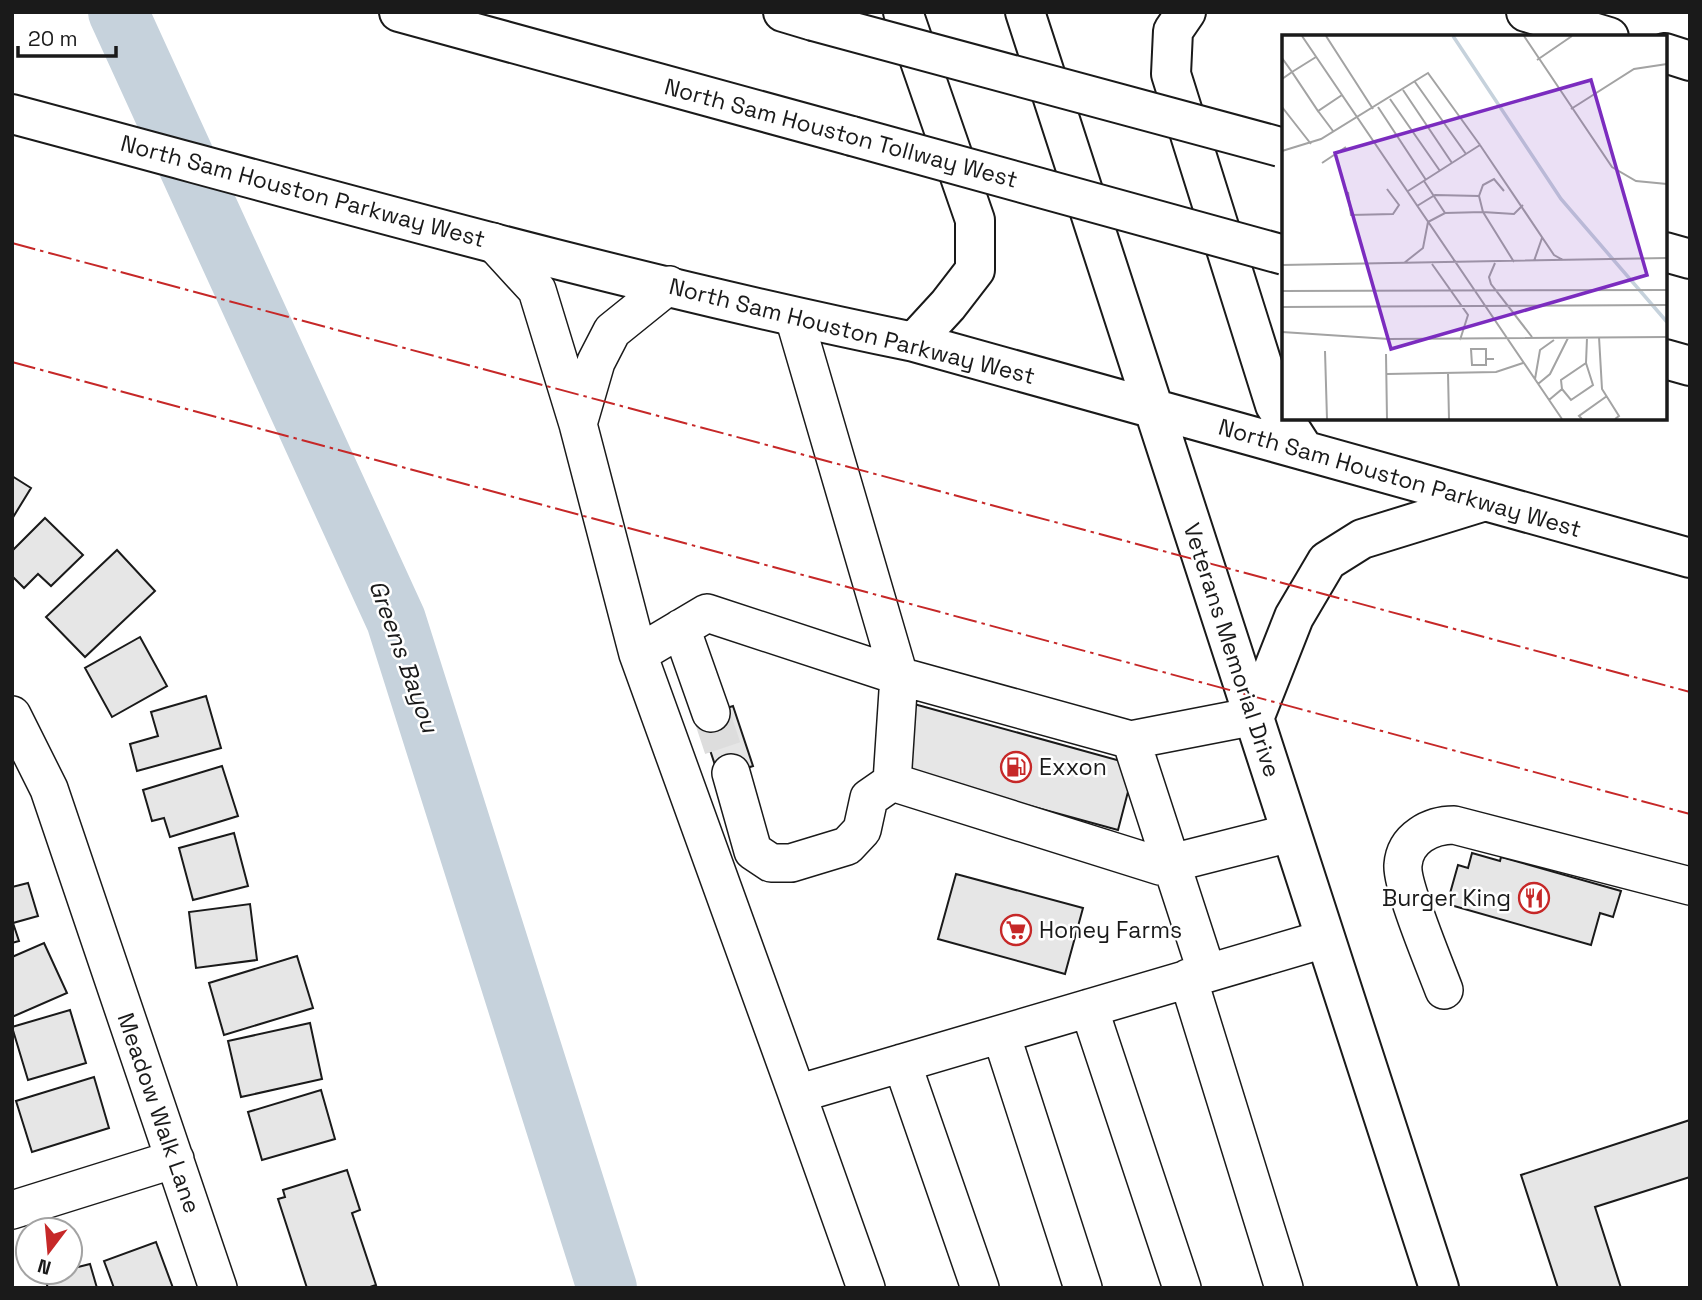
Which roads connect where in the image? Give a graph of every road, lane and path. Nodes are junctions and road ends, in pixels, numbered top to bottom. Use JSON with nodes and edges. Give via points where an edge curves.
{"nodes":[{"id":1,"x":399,"y":12,"type":"edge"},
{"id":2,"x":903,"y":12,"type":"edge"},
{"id":3,"x":1025,"y":12,"type":"edge"},
{"id":4,"x":1186,"y":12,"type":"edge"},
{"id":5,"x":1526,"y":12,"type":"edge"},
{"id":6,"x":798,"y":16,"type":"edge"},
{"id":7,"x":1602,"y":35,"type":"edge"},
{"id":8,"x":1667,"y":54,"type":"edge"},
{"id":9,"x":1690,"y":61,"type":"edge"},
{"id":10,"x":12,"y":114,"type":"edge"},
{"id":11,"x":1282,"y":148,"type":"edge"},
{"id":12,"x":493,"y":242,"type":"junction"},
{"id":13,"x":1667,"y":253,"type":"edge"},
{"id":14,"x":1282,"y":254,"type":"edge"},
{"id":15,"x":1690,"y":259,"type":"edge"},
{"id":16,"x":669,"y":285,"type":"junction"},
{"id":17,"x":794,"y":317,"type":"junction"},
{"id":18,"x":914,"y":342,"type":"junction"},
{"id":19,"x":1667,"y":360,"type":"edge"},
{"id":20,"x":1690,"y":366,"type":"edge"},
{"id":21,"x":1154,"y":409,"type":"junction"},
{"id":22,"x":1282,"y":416,"type":"edge"},
{"id":23,"x":1285,"y":420,"type":"edge"},
{"id":24,"x":578,"y":424,"type":"junction"},
{"id":25,"x":1304,"y":450,"type":"junction"},
{"id":26,"x":1485,"y":501,"type":"junction"},
{"id":27,"x":1690,"y":558,"type":"edge"},
{"id":28,"x":681,"y":628,"type":"junction"},
{"id":29,"x":638,"y":654,"type":"junction"},
{"id":30,"x":900,"y":676,"type":"junction"},
{"id":31,"x":711,"y":713,"type":"tunnel mouth"},
{"id":32,"x":12,"y":715,"type":"edge"},
{"id":33,"x":1255,"y":716,"type":"junction"},
{"id":34,"x":1131,"y":740,"type":"junction"},
{"id":35,"x":731,"y":773,"type":"tunnel mouth"},
{"id":36,"x":892,"y":782,"type":"junction"},
{"id":37,"x":1290,"y":833,"type":"junction"},
{"id":38,"x":1172,"y":862,"type":"junction"},
{"id":39,"x":1690,"y":886,"type":"edge"},
{"id":40,"x":1324,"y":939,"type":"junction"},
{"id":41,"x":1197,"y":976,"type":"junction"},
{"id":42,"x":1444,"y":990,"type":"dead end"},
{"id":43,"x":1089,"y":1008,"type":"junction"},
{"id":44,"x":1001,"y":1034,"type":"junction"},
{"id":45,"x":902,"y":1063,"type":"junction"},
{"id":46,"x":797,"y":1094,"type":"junction"},
{"id":47,"x":175,"y":1159,"type":"junction"},
{"id":48,"x":12,"y":1210,"type":"edge"},
{"id":49,"x":218,"y":1288,"type":"edge"},
{"id":50,"x":866,"y":1288,"type":"edge"},
{"id":51,"x":980,"y":1288,"type":"edge"},
{"id":52,"x":1083,"y":1288,"type":"edge"},
{"id":53,"x":1182,"y":1288,"type":"edge"},
{"id":54,"x":1284,"y":1288,"type":"edge"},
{"id":55,"x":1439,"y":1288,"type":"edge"}],
"edges":[{"from":1,"to":14,"type":"main road","name":"North Sam Houston Tollway West","bridge":true},
{"from":2,"to":18,"type":"main road","via":[[975,220],[975,270]]},
{"from":3,"to":21,"type":"main road","name":"Veterans Memorial Drive"},
{"from":4,"to":22,"type":"main road","via":[[1174,31],[1171,74]]},
{"from":5,"to":7,"type":"main road"},
{"from":6,"to":11,"type":"main road","bridge":true},
{"from":8,"to":9,"type":"main road"},
{"from":10,"to":12,"type":"main road","name":"North Sam Houston Parkway West"},
{"from":12,"to":16,"type":"main road","name":"North Sam Houston Parkway West"},
{"from":12,"to":24,"type":"street","via":[[537,290]]},
{"from":13,"to":15,"type":"main road"},
{"from":16,"to":17,"type":"main road","name":"North Sam Houston Parkway West"},
{"from":16,"to":24,"type":"street","via":[[612,331],[596,362]]},
{"from":17,"to":18,"type":"main road","name":"North Sam Houston Parkway West"},
{"from":17,"to":30,"type":"street"},
{"from":18,"to":21,"type":"main road","name":"North Sam Houston Parkway West"},
{"from":19,"to":20,"type":"main road"},
{"from":21,"to":25,"type":"main road","name":"North Sam Houston Parkway West"},
{"from":21,"to":33,"type":"main road","name":"Veterans Memorial Drive"},
{"from":23,"to":25,"type":"main road"},
{"from":24,"to":29,"type":"street"},
{"from":25,"to":26,"type":"main road","name":"North Sam Houston Parkway West"},
{"from":26,"to":27,"type":"main road","name":"North Sam Houston Parkway West"},
{"from":26,"to":33,"type":"main road","via":[[1362,539],[1327,561],[1294,617]]},
{"from":28,"to":29,"type":"street"},
{"from":28,"to":30,"type":"street","via":[[707,613]]},
{"from":28,"to":31,"type":"street"},
{"from":29,"to":46,"type":"street"},
{"from":30,"to":34,"type":"street"},
{"from":30,"to":36,"type":"street"},
{"from":32,"to":47,"type":"street","name":"Meadow Walk Lane","via":[[49,789]]},
{"from":33,"to":34,"type":"street"},
{"from":33,"to":37,"type":"main road","name":"Veterans Memorial Drive"},
{"from":34,"to":38,"type":"street"},
{"from":35,"to":36,"type":"street","via":[[753,851],[771,863],[791,863],[847,846],[862,830],[869,798]]},
{"from":36,"to":38,"type":"street","via":[[1160,866]]},
{"from":37,"to":38,"type":"street"},
{"from":37,"to":40,"type":"main road","name":"Veterans Memorial Drive"},
{"from":38,"to":41,"type":"street"},
{"from":39,"to":42,"type":"street","via":[[1454,825],[1430,829],[1411,845],[1402,868]]},
{"from":40,"to":41,"type":"street"},
{"from":40,"to":55,"type":"main road","name":"Veterans Memorial Drive"},
{"from":41,"to":43,"type":"street"},
{"from":41,"to":54,"type":"street"},
{"from":43,"to":44,"type":"street"},
{"from":43,"to":53,"type":"street"},
{"from":44,"to":45,"type":"street"},
{"from":44,"to":52,"type":"street"},
{"from":45,"to":46,"type":"street"},
{"from":45,"to":51,"type":"street"},
{"from":46,"to":50,"type":"street"},
{"from":47,"to":48,"type":"street"},
{"from":47,"to":49,"type":"street","name":"Meadow Walk Lane"}]}
